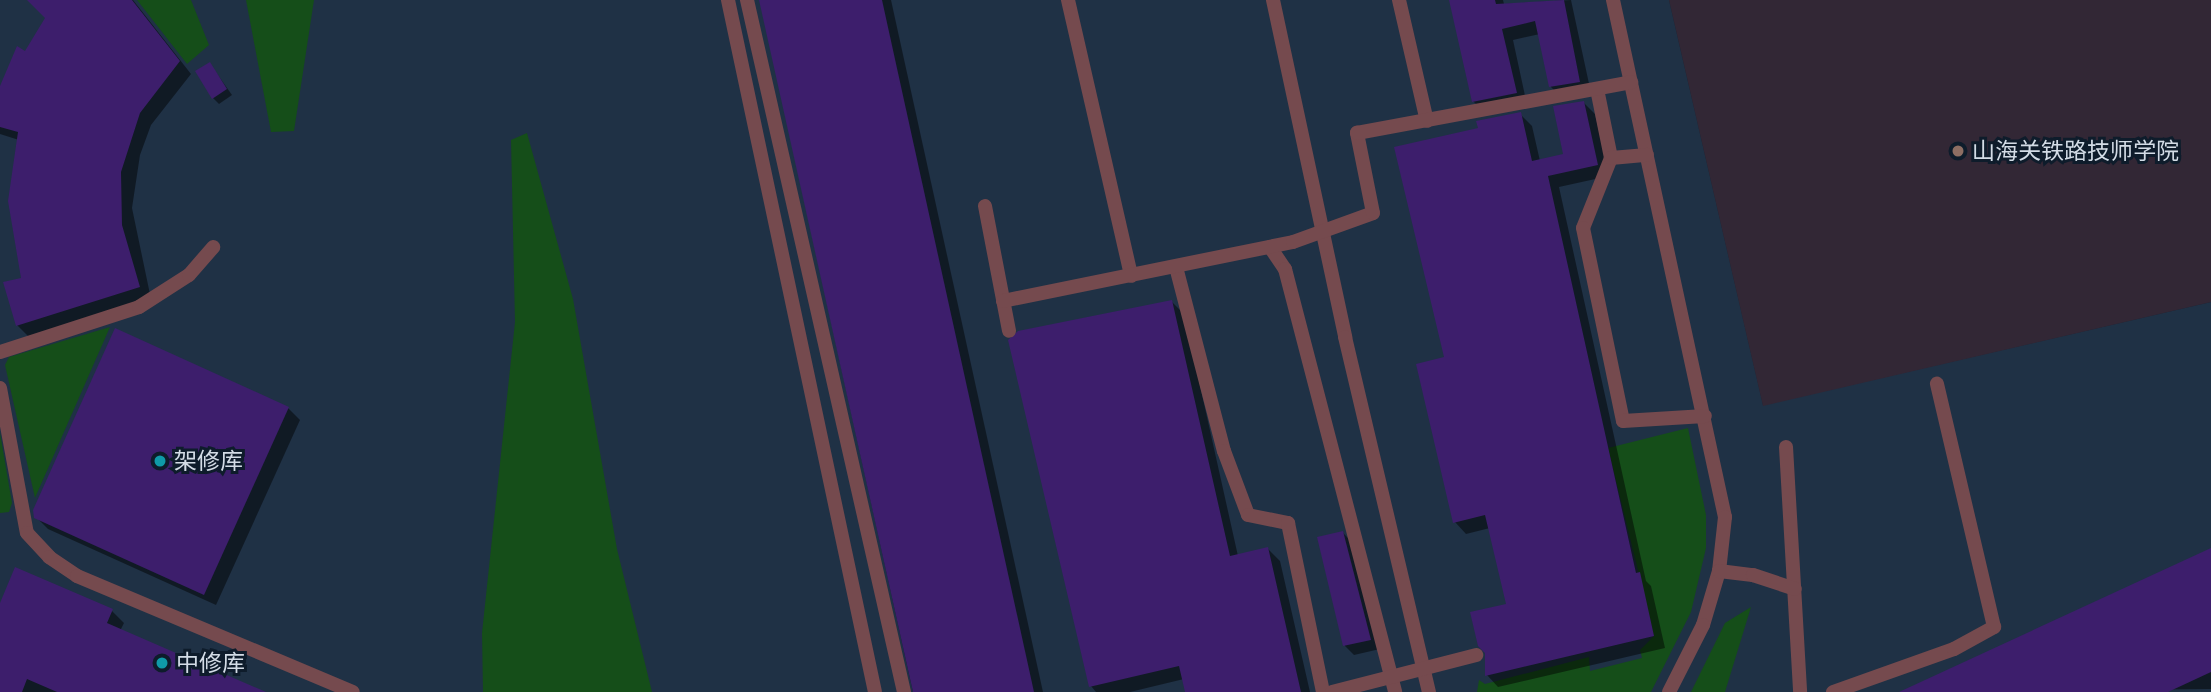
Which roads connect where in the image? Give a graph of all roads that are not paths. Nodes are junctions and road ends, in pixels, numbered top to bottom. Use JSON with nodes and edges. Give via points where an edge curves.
{"nodes":[{"id":1,"x":728,"y":0,"type":"edge"},
{"id":2,"x":747,"y":0,"type":"edge"},
{"id":3,"x":1068,"y":0,"type":"edge"},
{"id":4,"x":1273,"y":0,"type":"edge"},
{"id":5,"x":1399,"y":0,"type":"edge"},
{"id":6,"x":1613,"y":0,"type":"edge"},
{"id":7,"x":1631,"y":82,"type":"junction"},
{"id":8,"x":1597,"y":89,"type":"junction"},
{"id":9,"x":1427,"y":121,"type":"junction"},
{"id":10,"x":1647,"y":155,"type":"junction"},
{"id":11,"x":1611,"y":158,"type":"junction"},
{"id":12,"x":985,"y":206,"type":"dead end"},
{"id":13,"x":1323,"y":230,"type":"junction"},
{"id":14,"x":213,"y":247,"type":"dead end"},
{"id":15,"x":1270,"y":247,"type":"junction"},
{"id":16,"x":1176,"y":267,"type":"junction"},
{"id":17,"x":1131,"y":276,"type":"junction"},
{"id":18,"x":1003,"y":302,"type":"junction"},
{"id":19,"x":1009,"y":331,"type":"dead end"},
{"id":20,"x":0,"y":352,"type":"edge"},
{"id":21,"x":1937,"y":384,"type":"dead end"},
{"id":22,"x":0,"y":387,"type":"edge"},
{"id":23,"x":1705,"y":416,"type":"junction"},
{"id":24,"x":1786,"y":447,"type":"dead end"},
{"id":25,"x":1718,"y":572,"type":"junction"},
{"id":26,"x":1795,"y":589,"type":"junction"},
{"id":27,"x":1476,"y":655,"type":"dead end"},
{"id":28,"x":1423,"y":666,"type":"junction"},
{"id":29,"x":1393,"y":685,"type":"edge"},
{"id":30,"x":353,"y":692,"type":"edge"},
{"id":31,"x":875,"y":692,"type":"edge"},
{"id":32,"x":904,"y":692,"type":"edge"},
{"id":33,"x":1323,"y":692,"type":"edge"},
{"id":34,"x":1332,"y":692,"type":"edge"},
{"id":35,"x":1429,"y":692,"type":"edge"},
{"id":36,"x":1669,"y":692,"type":"edge"},
{"id":37,"x":1800,"y":692,"type":"edge"},
{"id":38,"x":1833,"y":692,"type":"edge"}],
"edges":[{"from":1,"to":31,"type":"lane"},
{"from":2,"to":32,"type":"lane"},
{"from":3,"to":17,"type":"lane"},
{"from":4,"to":13,"type":"lane"},
{"from":5,"to":9,"type":"lane"},
{"from":6,"to":7,"type":"lane"},
{"from":7,"to":8,"type":"lane"},
{"from":7,"to":10,"type":"lane"},
{"from":8,"to":9,"type":"lane"},
{"from":8,"to":11,"type":"lane"},
{"from":9,"to":13,"type":"lane","via":[[1357,133],[1373,213]]},
{"from":10,"to":11,"type":"lane"},
{"from":10,"to":23,"type":"lane"},
{"from":11,"to":23,"type":"lane","via":[[1583,228],[1623,421]]},
{"from":12,"to":18,"type":"lane"},
{"from":13,"to":15,"type":"lane"},
{"from":13,"to":28,"type":"lane"},
{"from":14,"to":20,"type":"lane","via":[[189,275],[139,307]]},
{"from":15,"to":16,"type":"lane"},
{"from":15,"to":29,"type":"lane","via":[[1285,269]]},
{"from":16,"to":17,"type":"lane"},
{"from":16,"to":33,"type":"lane","via":[[1224,451],[1248,515],[1288,523]]},
{"from":17,"to":18,"type":"lane"},
{"from":18,"to":19,"type":"lane"},
{"from":21,"to":38,"type":"lane","via":[[1994,627],[1954,649]]},
{"from":22,"to":30,"type":"lane","via":[[27,533],[50,557],[77,576]]},
{"from":23,"to":25,"type":"lane","via":[[1725,517]]},
{"from":24,"to":26,"type":"lane"},
{"from":25,"to":26,"type":"lane","via":[[1753,575]]},
{"from":25,"to":36,"type":"lane","via":[[1703,625]]},
{"from":26,"to":37,"type":"lane"},
{"from":27,"to":28,"type":"lane"},
{"from":28,"to":29,"type":"lane"},
{"from":28,"to":35,"type":"lane"},
{"from":29,"to":34,"type":"lane"}]}
